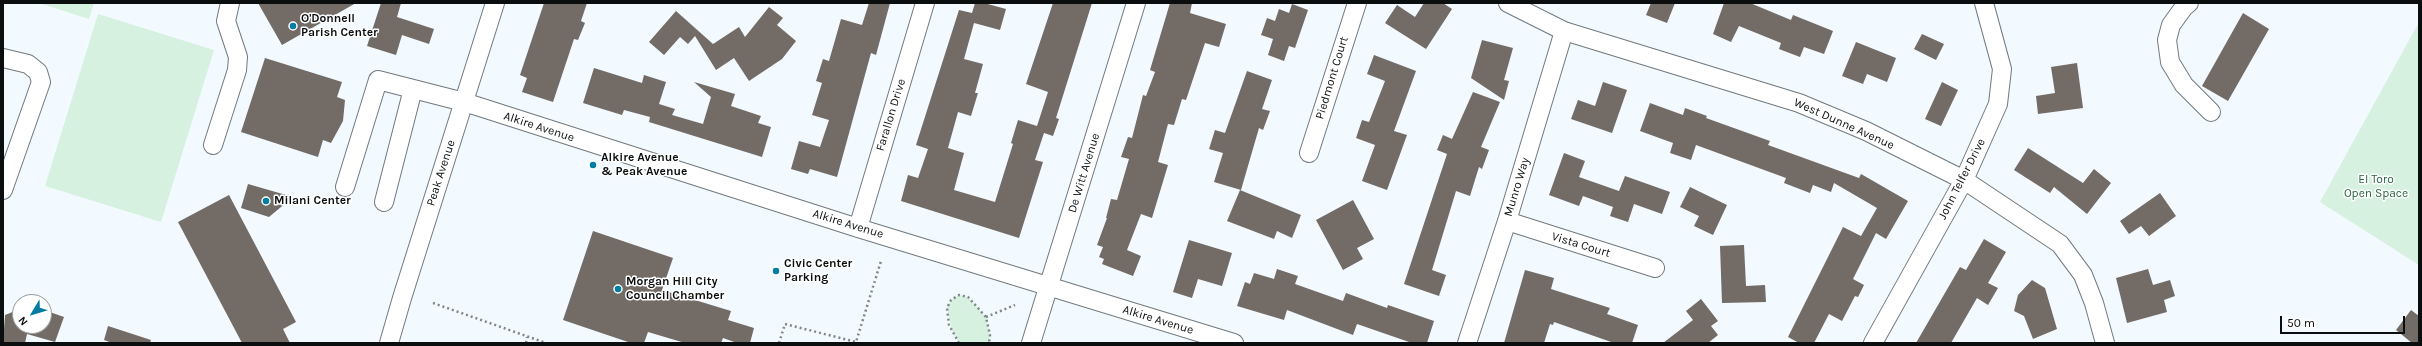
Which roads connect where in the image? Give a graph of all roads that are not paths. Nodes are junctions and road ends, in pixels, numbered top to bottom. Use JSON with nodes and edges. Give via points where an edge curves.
{"nodes":[{"id":1,"x":230,"y":3,"type":"edge"},
{"id":2,"x":495,"y":3,"type":"edge"},
{"id":3,"x":925,"y":3,"type":"edge"},
{"id":4,"x":1136,"y":3,"type":"edge"},
{"id":5,"x":1357,"y":3,"type":"edge"},
{"id":6,"x":1508,"y":3,"type":"edge"},
{"id":7,"x":2189,"y":3,"type":"edge"},
{"id":8,"x":1988,"y":6,"type":"edge"},
{"id":9,"x":1564,"y":31,"type":"junction"},
{"id":10,"x":3,"y":58,"type":"edge"},
{"id":11,"x":413,"y":89,"type":"junction"},
{"id":12,"x":464,"y":102,"type":"junction"},
{"id":13,"x":2211,"y":112,"type":"dead end"},
{"id":14,"x":213,"y":145,"type":"dead end"},
{"id":15,"x":1309,"y":153,"type":"dead end"},
{"id":16,"x":1964,"y":180,"type":"junction"},
{"id":17,"x":345,"y":187,"type":"dead end"},
{"id":18,"x":3,"y":190,"type":"edge"},
{"id":19,"x":384,"y":202,"type":"dead end"},
{"id":20,"x":1507,"y":221,"type":"junction"},
{"id":21,"x":858,"y":228,"type":"junction"},
{"id":22,"x":1655,"y":268,"type":"dead end"},
{"id":23,"x":1049,"y":286,"type":"junction"},
{"id":24,"x":389,"y":343,"type":"edge"},
{"id":25,"x":1031,"y":343,"type":"edge"},
{"id":26,"x":1234,"y":343,"type":"edge"},
{"id":27,"x":1468,"y":343,"type":"edge"},
{"id":28,"x":1873,"y":343,"type":"edge"},
{"id":29,"x":2105,"y":343,"type":"edge"}],
"edges":[{"from":1,"to":14,"type":"street","via":[[226,22],[238,57]]},
{"from":2,"to":12,"type":"street","name":"Peak Avenue"},
{"from":3,"to":21,"type":"street","name":"Farallon Drive"},
{"from":4,"to":23,"type":"street","name":"De Witt Avenue"},
{"from":5,"to":15,"type":"street","name":"Piedmont Court"},
{"from":6,"to":9,"type":"street","name":"West Dunne Avenue"},
{"from":7,"to":13,"type":"street","via":[[2171,25],[2167,40],[2170,62],[2184,85]]},
{"from":8,"to":16,"type":"street","name":"John Telfer Drive","via":[[2002,69],[1998,104]]},
{"from":9,"to":16,"type":"street","name":"West Dunne Avenue","via":[[1799,103],[1866,131]]},
{"from":9,"to":20,"type":"street","name":"Munro Way"},
{"from":10,"to":18,"type":"street","via":[[28,64],[38,72],[40,82]]},
{"from":11,"to":12,"type":"street","name":"Alkire Avenue"},
{"from":11,"to":17,"type":"street","name":"Alkire Avenue","via":[[378,80]]},
{"from":11,"to":19,"type":"street"},
{"from":12,"to":21,"type":"street","name":"Alkire Avenue"},
{"from":12,"to":24,"type":"street","name":"Peak Avenue"},
{"from":16,"to":28,"type":"street","name":"John Telfer Drive"},
{"from":16,"to":29,"type":"street","name":"West Dunne Avenue","via":[[2060,244],[2083,275]]},
{"from":20,"to":22,"type":"street","name":"Vista Court"},
{"from":20,"to":27,"type":"street","name":"Munro Way"},
{"from":21,"to":23,"type":"street","name":"Alkire Avenue"},
{"from":23,"to":25,"type":"street","name":"De Witt Avenue"},
{"from":23,"to":26,"type":"street","name":"Alkire Avenue"}]}
